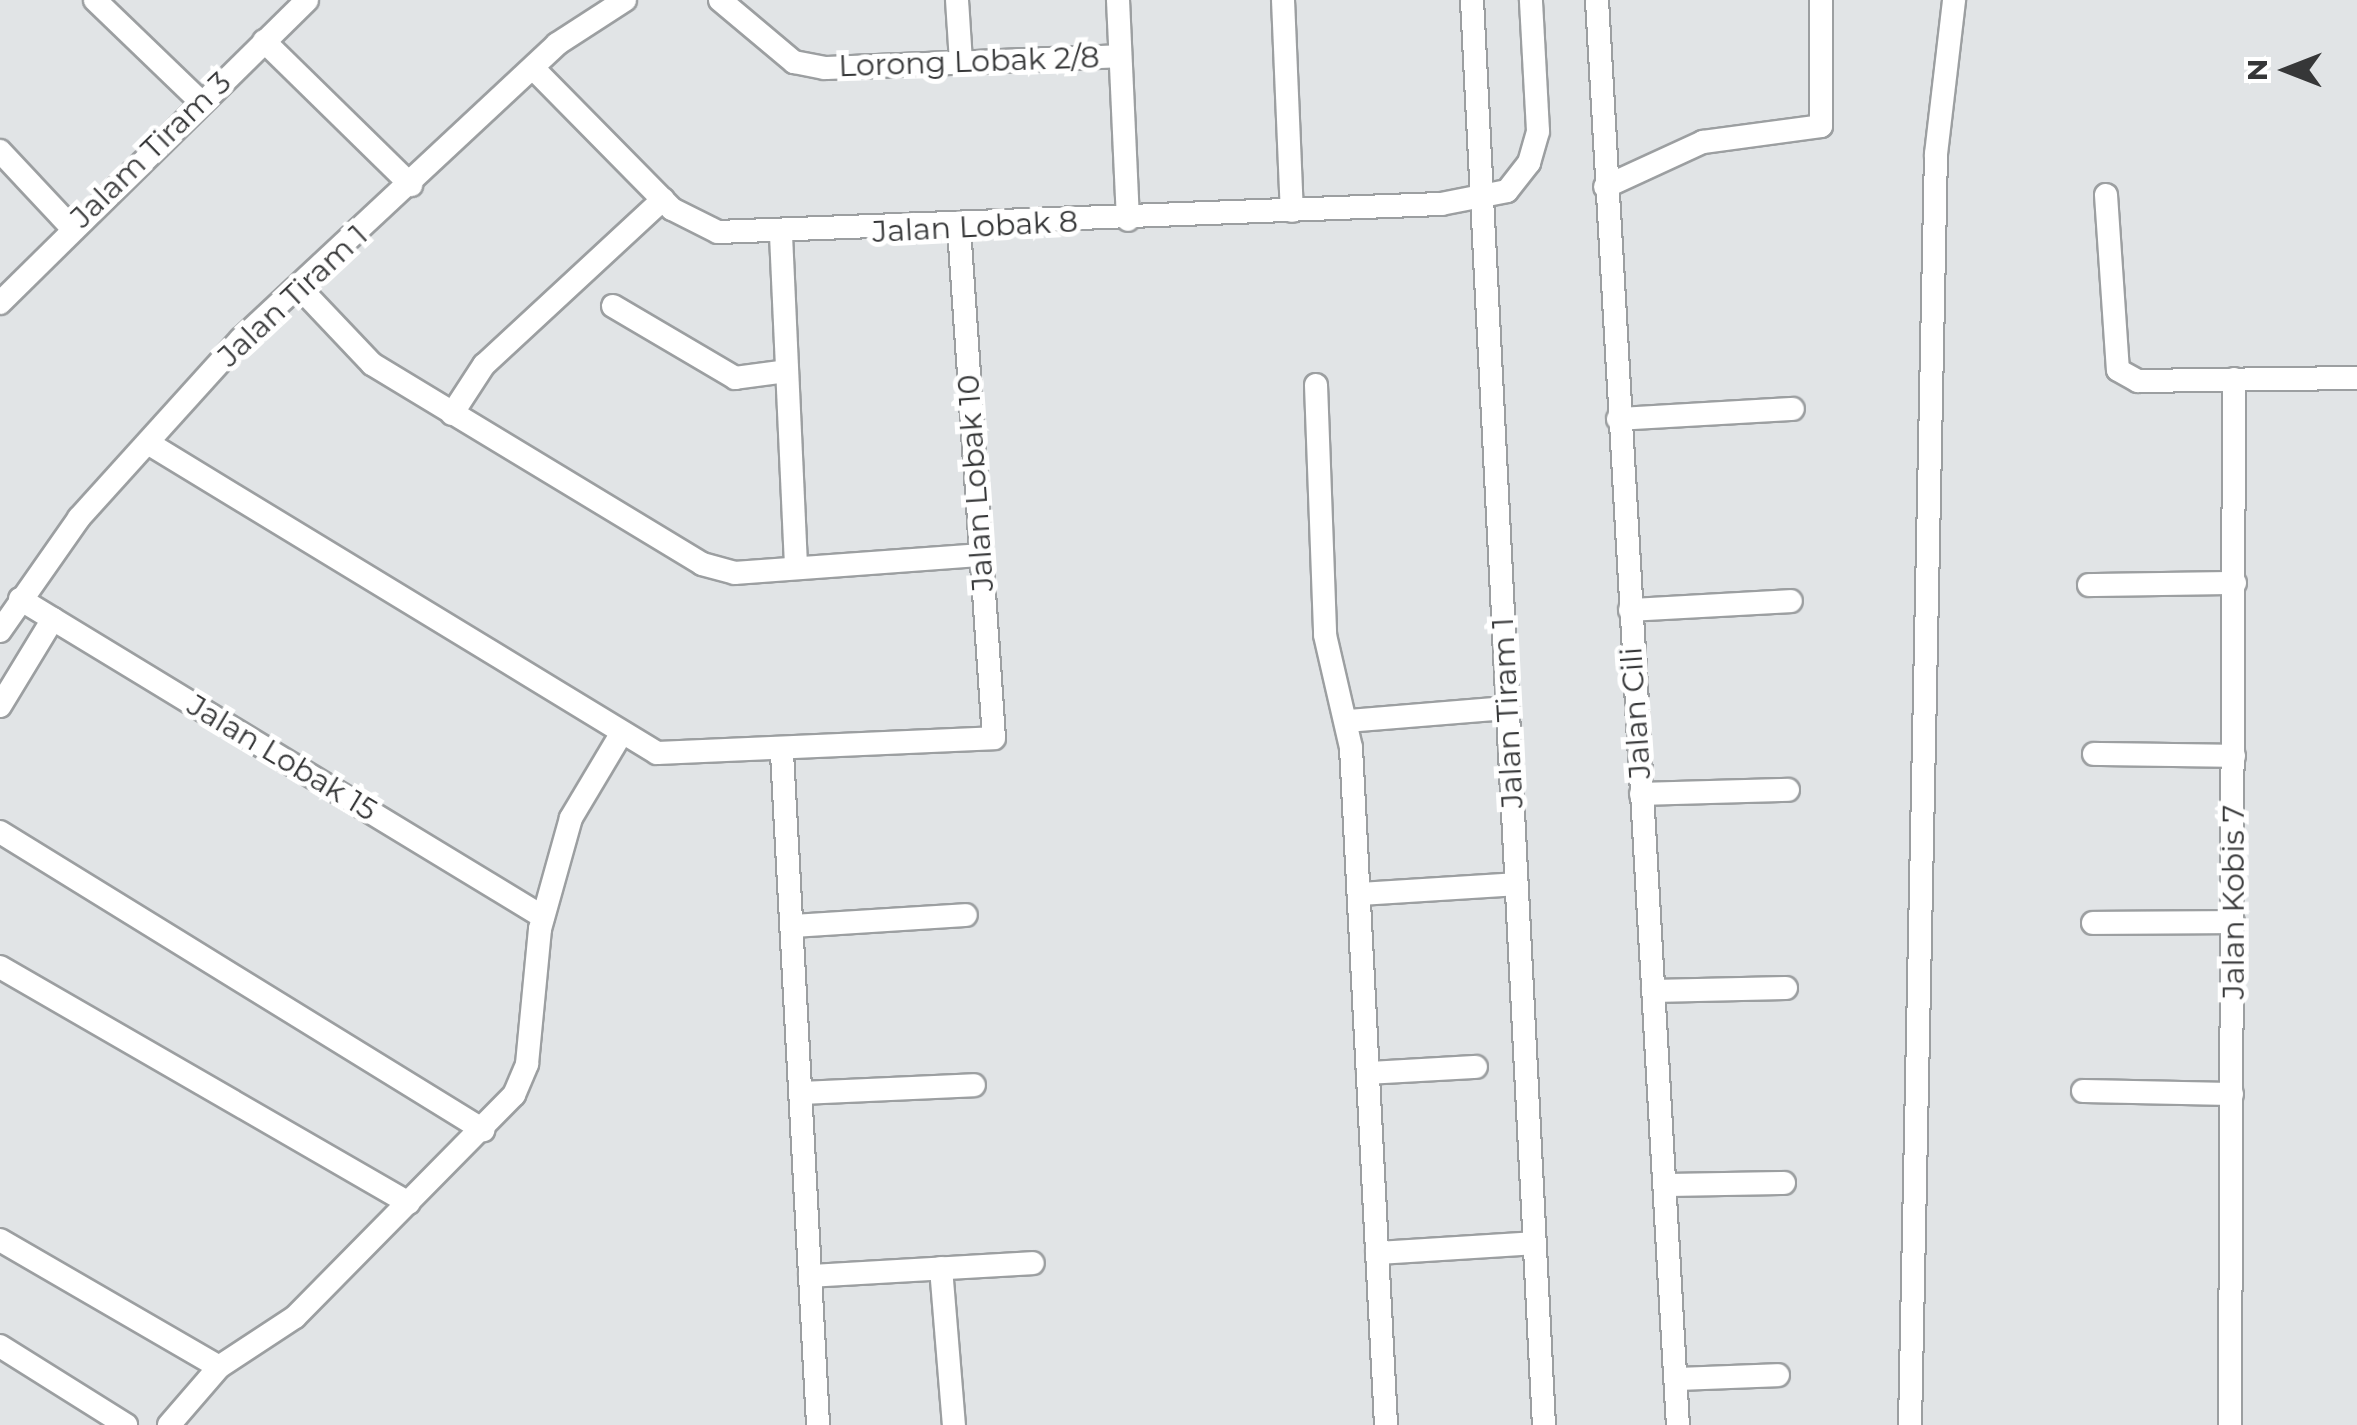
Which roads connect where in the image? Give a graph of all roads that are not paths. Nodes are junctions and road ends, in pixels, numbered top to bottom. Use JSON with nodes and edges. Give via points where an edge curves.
{"nodes":[{"id":1,"x":95,"y":0,"type":"edge"},
{"id":2,"x":307,"y":0,"type":"edge"},
{"id":3,"x":626,"y":0,"type":"edge"},
{"id":4,"x":720,"y":0,"type":"edge"},
{"id":5,"x":957,"y":0,"type":"edge"},
{"id":6,"x":1118,"y":0,"type":"edge"},
{"id":7,"x":1283,"y":0,"type":"edge"},
{"id":8,"x":1472,"y":0,"type":"edge"},
{"id":9,"x":1531,"y":0,"type":"edge"},
{"id":10,"x":1597,"y":0,"type":"edge"},
{"id":11,"x":1821,"y":0,"type":"edge"},
{"id":12,"x":1954,"y":0,"type":"edge"},
{"id":13,"x":264,"y":40,"type":"junction"},
{"id":14,"x":1120,"y":56,"type":"junction"},
{"id":15,"x":961,"y":62,"type":"junction"},
{"id":16,"x":534,"y":68,"type":"junction"},
{"id":17,"x":201,"y":102,"type":"junction"},
{"id":18,"x":0,"y":151,"type":"edge"},
{"id":19,"x":411,"y":185,"type":"junction"},
{"id":20,"x":1605,"y":188,"type":"junction"},
{"id":21,"x":2106,"y":195,"type":"dead end"},
{"id":22,"x":1482,"y":197,"type":"junction"},
{"id":23,"x":663,"y":200,"type":"junction"},
{"id":24,"x":1292,"y":211,"type":"junction"},
{"id":25,"x":1128,"y":220,"type":"junction"},
{"id":26,"x":71,"y":227,"type":"junction"},
{"id":27,"x":959,"y":228,"type":"junction"},
{"id":28,"x":781,"y":235,"type":"junction"},
{"id":29,"x":298,"y":287,"type":"junction"},
{"id":30,"x":0,"y":303,"type":"edge"},
{"id":31,"x":613,"y":306,"type":"dead end"},
{"id":32,"x":787,"y":371,"type":"junction"},
{"id":33,"x":2357,"y":378,"type":"edge"},
{"id":34,"x":2234,"y":379,"type":"junction"},
{"id":35,"x":1316,"y":384,"type":"dead end"},
{"id":36,"x":1792,"y":409,"type":"dead end"},
{"id":37,"x":452,"y":414,"type":"junction"},
{"id":38,"x":1618,"y":419,"type":"junction"},
{"id":39,"x":148,"y":442,"type":"junction"},
{"id":40,"x":981,"y":556,"type":"junction"},
{"id":41,"x":796,"y":568,"type":"junction"},
{"id":42,"x":2235,"y":584,"type":"junction"},
{"id":43,"x":2089,"y":585,"type":"dead end"},
{"id":44,"x":20,"y":599,"type":"junction"},
{"id":45,"x":1791,"y":601,"type":"dead end"},
{"id":46,"x":1630,"y":610,"type":"junction"},
{"id":47,"x":53,"y":619,"type":"junction"},
{"id":48,"x":0,"y":631,"type":"edge"},
{"id":49,"x":0,"y":706,"type":"edge"},
{"id":50,"x":1507,"y":708,"type":"junction"},
{"id":51,"x":1348,"y":720,"type":"junction"},
{"id":52,"x":621,"y":734,"type":"junction"},
{"id":53,"x":782,"y":753,"type":"junction"},
{"id":54,"x":2094,"y":754,"type":"dead end"},
{"id":55,"x":2234,"y":756,"type":"junction"},
{"id":56,"x":1788,"y":790,"type":"dead end"},
{"id":57,"x":1641,"y":794,"type":"junction"},
{"id":58,"x":0,"y":832,"type":"edge"},
{"id":59,"x":1516,"y":884,"type":"junction"},
{"id":60,"x":1358,"y":894,"type":"junction"},
{"id":61,"x":966,"y":914,"type":"dead end"},
{"id":62,"x":543,"y":917,"type":"junction"},
{"id":63,"x":2093,"y":922,"type":"dead end"},
{"id":64,"x":2233,"y":922,"type":"junction"},
{"id":65,"x":792,"y":926,"type":"junction"},
{"id":66,"x":0,"y":967,"type":"edge"},
{"id":67,"x":1786,"y":988,"type":"dead end"},
{"id":68,"x":1653,"y":991,"type":"junction"},
{"id":69,"x":1476,"y":1067,"type":"dead end"},
{"id":70,"x":1368,"y":1073,"type":"junction"},
{"id":71,"x":974,"y":1085,"type":"dead end"},
{"id":72,"x":2083,"y":1091,"type":"dead end"},
{"id":73,"x":801,"y":1093,"type":"junction"},
{"id":74,"x":2232,"y":1094,"type":"junction"},
{"id":75,"x":483,"y":1130,"type":"junction"},
{"id":76,"x":1784,"y":1183,"type":"dead end"},
{"id":77,"x":1664,"y":1185,"type":"junction"},
{"id":78,"x":409,"y":1203,"type":"junction"},
{"id":79,"x":0,"y":1240,"type":"edge"},
{"id":80,"x":1534,"y":1243,"type":"junction"},
{"id":81,"x":1377,"y":1252,"type":"junction"},
{"id":82,"x":1034,"y":1263,"type":"dead end"},
{"id":83,"x":941,"y":1268,"type":"junction"},
{"id":84,"x":810,"y":1276,"type":"junction"},
{"id":85,"x":0,"y":1346,"type":"edge"},
{"id":86,"x":218,"y":1368,"type":"junction"},
{"id":87,"x":1778,"y":1375,"type":"dead end"},
{"id":88,"x":1676,"y":1379,"type":"junction"},
{"id":89,"x":126,"y":1425,"type":"edge"},
{"id":90,"x":170,"y":1425,"type":"edge"},
{"id":91,"x":818,"y":1425,"type":"edge"},
{"id":92,"x":954,"y":1425,"type":"edge"},
{"id":93,"x":1386,"y":1425,"type":"edge"},
{"id":94,"x":1544,"y":1425,"type":"edge"},
{"id":95,"x":1678,"y":1425,"type":"edge"},
{"id":96,"x":1910,"y":1425,"type":"edge"},
{"id":97,"x":2230,"y":1425,"type":"edge"}],
"edges":[{"from":1,"to":17,"type":"street"},
{"from":2,"to":13,"type":"street","name":"Jalam Tiram 3"},
{"from":3,"to":16,"type":"street","name":"Jalan Tiram 1"},
{"from":4,"to":15,"type":"street","name":"Lorong Lobak 2/8","via":[[794,62]]},
{"from":5,"to":15,"type":"street"},
{"from":6,"to":14,"type":"street"},
{"from":7,"to":24,"type":"street"},
{"from":8,"to":22,"type":"street","name":"Jalan Tiram 1"},
{"from":9,"to":22,"type":"street","via":[[1538,130],[1517,181]]},
{"from":10,"to":20,"type":"street","name":"Jalan Cili"},
{"from":11,"to":20,"type":"street","via":[[1821,126],[1703,142]]},
{"from":12,"to":96,"type":"street","via":[[1936,154]]},
{"from":13,"to":17,"type":"street","name":"Jalam Tiram 3"},
{"from":13,"to":19,"type":"street"},
{"from":14,"to":15,"type":"street","name":"Lorong Lobak 2/8"},
{"from":14,"to":25,"type":"street"},
{"from":16,"to":19,"type":"street","name":"Jalan Tiram 1"},
{"from":16,"to":23,"type":"street","name":"Jalan Lobak 8"},
{"from":17,"to":26,"type":"street","name":"Jalam Tiram 3"},
{"from":18,"to":26,"type":"street"},
{"from":19,"to":29,"type":"street","name":"Jalan Tiram 1"},
{"from":20,"to":38,"type":"street","name":"Jalan Cili"},
{"from":21,"to":34,"type":"street","via":[[2118,370],[2138,382]]},
{"from":22,"to":24,"type":"street","name":"Jalan Lobak 8"},
{"from":22,"to":50,"type":"street","name":"Jalan Tiram 1"},
{"from":23,"to":28,"type":"street","name":"Jalan Lobak 8","via":[[718,232]]},
{"from":23,"to":37,"type":"street","via":[[484,365]]},
{"from":24,"to":25,"type":"street","name":"Jalan Lobak 8"},
{"from":25,"to":27,"type":"street","name":"Jalan Lobak 8"},
{"from":26,"to":30,"type":"street","name":"Jalam Tiram 3"},
{"from":27,"to":28,"type":"street","name":"Jalan Lobak 8"},
{"from":27,"to":40,"type":"street","name":"Jalan Lobak 10"},
{"from":28,"to":32,"type":"street"},
{"from":29,"to":37,"type":"street","via":[[372,364]]},
{"from":29,"to":39,"type":"street","name":"Jalan Tiram 1"},
{"from":31,"to":32,"type":"street","via":[[736,378]]},
{"from":32,"to":41,"type":"street"},
{"from":33,"to":34,"type":"street"},
{"from":34,"to":42,"type":"street","name":"Jalan Kobis 7"},
{"from":35,"to":51,"type":"street","via":[[1326,649]]},
{"from":36,"to":38,"type":"street"},
{"from":37,"to":41,"type":"street","via":[[702,564],[736,572]]},
{"from":38,"to":46,"type":"street","name":"Jalan Cili"},
{"from":39,"to":44,"type":"street","name":"Jalan Tiram 1"},
{"from":39,"to":52,"type":"street"},
{"from":40,"to":41,"type":"street"},
{"from":40,"to":53,"type":"street","name":"Jalan Lobak 10","via":[[994,738]]},
{"from":42,"to":43,"type":"street"},
{"from":42,"to":55,"type":"street","name":"Jalan Kobis 7"},
{"from":44,"to":47,"type":"street","name":"Jalan Lobak 15"},
{"from":44,"to":48,"type":"street","name":"Jalan Tiram 1"},
{"from":45,"to":46,"type":"street"},
{"from":46,"to":57,"type":"street","name":"Jalan Cili"},
{"from":47,"to":49,"type":"street"},
{"from":47,"to":62,"type":"street","name":"Jalan Lobak 15"},
{"from":50,"to":51,"type":"street"},
{"from":50,"to":59,"type":"street","name":"Jalan Tiram 1"},
{"from":51,"to":60,"type":"street"},
{"from":52,"to":53,"type":"street","via":[[657,752]]},
{"from":52,"to":62,"type":"street","via":[[571,818]]},
{"from":53,"to":65,"type":"street"},
{"from":54,"to":55,"type":"street"},
{"from":55,"to":64,"type":"street","name":"Jalan Kobis 7"},
{"from":56,"to":57,"type":"street"},
{"from":57,"to":68,"type":"street","name":"Jalan Cili"},
{"from":58,"to":75,"type":"street"},
{"from":59,"to":60,"type":"street"},
{"from":59,"to":80,"type":"street","name":"Jalan Tiram 1"},
{"from":60,"to":70,"type":"street"},
{"from":61,"to":65,"type":"street"},
{"from":62,"to":75,"type":"street","via":[[527,1064]]},
{"from":63,"to":64,"type":"street"},
{"from":64,"to":74,"type":"street","name":"Jalan Kobis 7"},
{"from":65,"to":73,"type":"street"},
{"from":66,"to":78,"type":"street"},
{"from":67,"to":68,"type":"street"},
{"from":68,"to":77,"type":"street","name":"Jalan Cili"},
{"from":69,"to":70,"type":"street"},
{"from":70,"to":81,"type":"street"},
{"from":71,"to":73,"type":"street"},
{"from":72,"to":74,"type":"street"},
{"from":73,"to":84,"type":"street"},
{"from":74,"to":97,"type":"street","name":"Jalan Kobis 7"},
{"from":75,"to":78,"type":"street"},
{"from":76,"to":77,"type":"street"},
{"from":77,"to":88,"type":"street","name":"Jalan Cili"},
{"from":78,"to":86,"type":"street","via":[[296,1316]]},
{"from":79,"to":86,"type":"street"},
{"from":80,"to":81,"type":"street"},
{"from":80,"to":94,"type":"street","name":"Jalan Tiram 1"},
{"from":81,"to":93,"type":"street"},
{"from":82,"to":83,"type":"street"},
{"from":83,"to":84,"type":"street"},
{"from":83,"to":92,"type":"street"},
{"from":84,"to":91,"type":"street"},
{"from":85,"to":89,"type":"street"},
{"from":86,"to":90,"type":"street"},
{"from":87,"to":88,"type":"street"},
{"from":88,"to":95,"type":"street","name":"Jalan Cili"}]}
